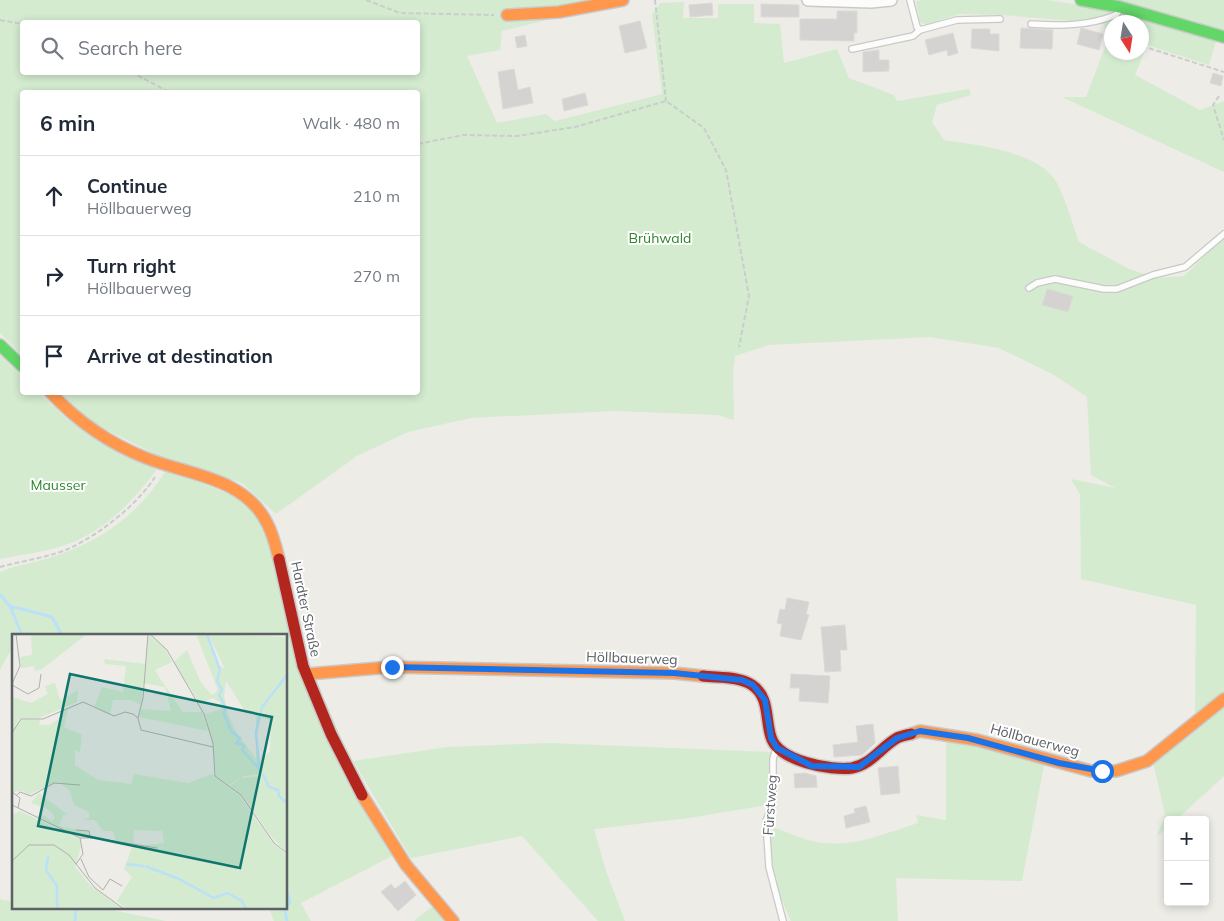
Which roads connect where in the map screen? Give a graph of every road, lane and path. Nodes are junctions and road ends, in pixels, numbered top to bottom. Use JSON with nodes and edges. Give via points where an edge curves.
{"nodes":[{"id":1,"x":366,"y":0,"type":"edge"},
{"id":2,"x":623,"y":0,"type":"edge"},
{"id":3,"x":655,"y":0,"type":"edge"},
{"id":4,"x":808,"y":0,"type":"edge"},
{"id":5,"x":891,"y":0,"type":"edge"},
{"id":6,"x":910,"y":0,"type":"edge"},
{"id":7,"x":1081,"y":0,"type":"edge"},
{"id":8,"x":1120,"y":7,"type":"junction"},
{"id":9,"x":507,"y":15,"type":"joint"},
{"id":10,"x":1000,"y":19,"type":"dead end"},
{"id":11,"x":0,"y":20,"type":"edge"},
{"id":12,"x":20,"y":24,"type":"edge"},
{"id":13,"x":1031,"y":24,"type":"dead end"},
{"id":14,"x":920,"y":30,"type":"junction"},
{"id":15,"x":1224,"y":37,"type":"edge"},
{"id":16,"x":1149,"y":48,"type":"edge"},
{"id":17,"x":852,"y":49,"type":"dead end"},
{"id":18,"x":1224,"y":72,"type":"edge"},
{"id":19,"x":137,"y":75,"type":"edge"},
{"id":20,"x":165,"y":90,"type":"edge"},
{"id":21,"x":1219,"y":96,"type":"dead end"},
{"id":22,"x":666,"y":101,"type":"junction"},
{"id":23,"x":1224,"y":140,"type":"edge"},
{"id":24,"x":420,"y":144,"type":"edge"},
{"id":25,"x":1224,"y":234,"type":"edge"},
{"id":26,"x":1029,"y":288,"type":"dead end"},
{"id":27,"x":0,"y":345,"type":"edge"},
{"id":28,"x":739,"y":347,"type":"dead end"},
{"id":29,"x":20,"y":364,"type":"edge"},
{"id":30,"x":53,"y":395,"type":"edge"},
{"id":31,"x":163,"y":465,"type":"junction"},
{"id":32,"x":0,"y":567,"type":"edge"},
{"id":33,"x":308,"y":674,"type":"junction"},
{"id":34,"x":1224,"y":698,"type":"edge"},
{"id":35,"x":777,"y":748,"type":"junction"},
{"id":36,"x":453,"y":921,"type":"edge"},
{"id":37,"x":783,"y":921,"type":"edge"}],
"edges":[{"from":1,"to":9,"type":"path","via":[[400,13]]},
{"from":2,"to":9,"type":"street","via":[[559,12]]},
{"from":3,"to":22,"type":"path"},
{"from":4,"to":5,"type":"street"},
{"from":6,"to":14,"type":"lane"},
{"from":7,"to":8,"type":"street"},
{"from":8,"to":13,"type":"lane","via":[[1116,14],[1086,23],[1064,26]]},
{"from":8,"to":15,"type":"street"},
{"from":10,"to":14,"type":"lane","via":[[957,20]]},
{"from":11,"to":12,"type":"path"},
{"from":14,"to":17,"type":"lane","via":[[913,36]]},
{"from":16,"to":18,"type":"path"},
{"from":19,"to":20,"type":"path"},
{"from":21,"to":23,"type":"path","via":[[1213,105]]},
{"from":22,"to":24,"type":"path","via":[[575,127],[517,136],[463,134]]},
{"from":22,"to":28,"type":"path","via":[[704,128],[726,170],[749,296]]},
{"from":25,"to":26,"type":"lane","via":[[1185,267],[1118,288],[1104,289],[1055,279]]},
{"from":27,"to":29,"type":"street"},
{"from":30,"to":31,"type":"street","name":"Hardter Straße","via":[[93,432]]},
{"from":31,"to":32,"type":"path","via":[[133,503],[106,526],[70,548]]},
{"from":31,"to":33,"type":"street","name":"Hardter Straße","via":[[208,477],[230,488],[248,499],[266,519],[280,558]]},
{"from":33,"to":35,"type":"street","name":"Höllbauerweg","via":[[392,667],[674,673],[742,680],[753,685],[765,700],[771,738]]},
{"from":33,"to":36,"type":"street","name":"Hardter Straße","via":[[336,744],[365,800],[397,852]]},
{"from":34,"to":35,"type":"street","name":"Höllbauerweg","via":[[1147,761],[1116,771],[1091,771],[977,740],[927,731],[910,732],[897,738],[866,764],[851,768],[812,766]]},
{"from":35,"to":37,"type":"lane","name":"Fürstweg","via":[[772,759],[773,804],[766,821],[769,867]]}]}
